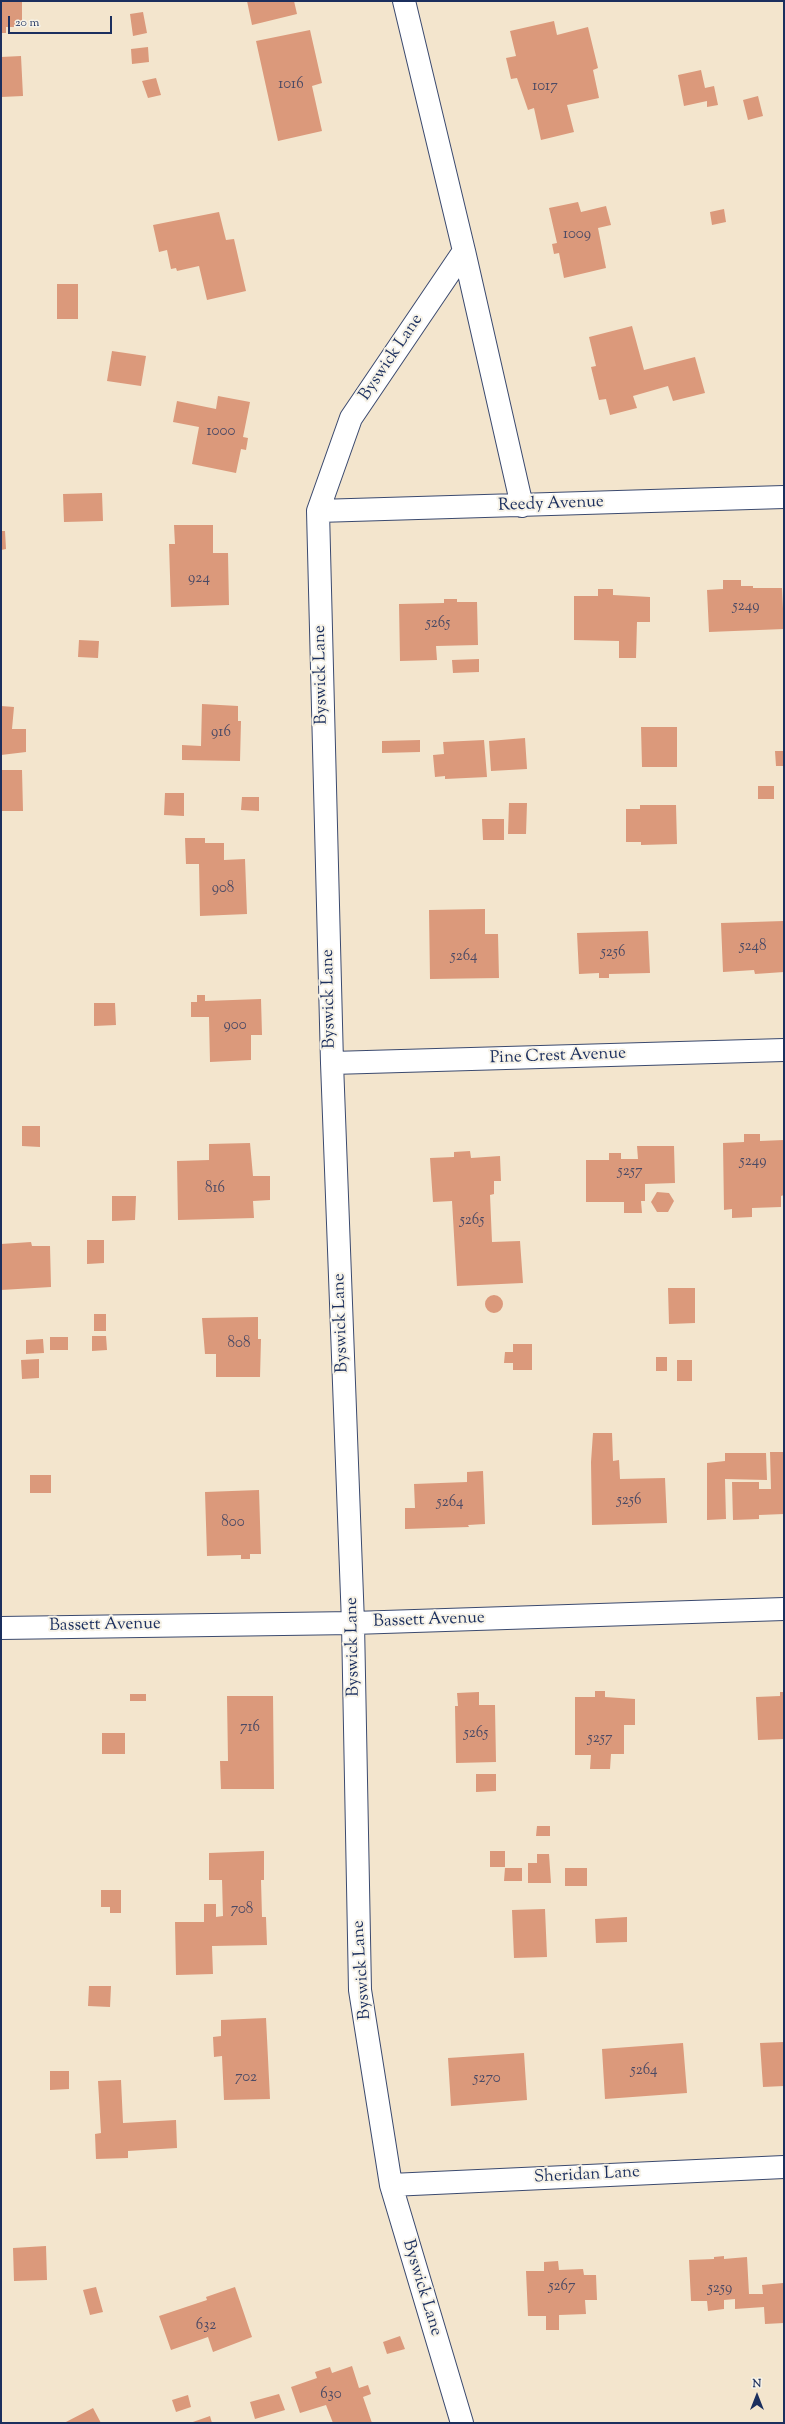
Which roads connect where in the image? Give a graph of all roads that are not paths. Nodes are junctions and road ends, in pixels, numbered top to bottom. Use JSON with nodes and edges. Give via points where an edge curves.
{"nodes":[{"id":1,"x":404,"y":1,"type":"edge"},
{"id":2,"x":464,"y":251,"type":"junction"},
{"id":3,"x":784,"y":497,"type":"edge"},
{"id":4,"x":522,"y":506,"type":"junction"},
{"id":5,"x":318,"y":511,"type":"junction"},
{"id":6,"x":784,"y":1050,"type":"edge"},
{"id":7,"x":332,"y":1063,"type":"junction"},
{"id":8,"x":784,"y":1609,"type":"edge"},
{"id":9,"x":354,"y":1623,"type":"junction"},
{"id":10,"x":1,"y":1628,"type":"edge"},
{"id":11,"x":784,"y":2167,"type":"edge"},
{"id":12,"x":391,"y":2185,"type":"junction"},
{"id":13,"x":462,"y":2423,"type":"edge"}],
"edges":[{"from":1,"to":2,"type":"street"},
{"from":2,"to":4,"type":"street"},
{"from":2,"to":5,"type":"street","name":"Byswick Lane","via":[[351,418]]},
{"from":3,"to":4,"type":"street","name":"Reedy Avenue"},
{"from":4,"to":5,"type":"street","name":"Reedy Avenue"},
{"from":5,"to":7,"type":"street","name":"Byswick Lane"},
{"from":6,"to":7,"type":"street","name":"Pine Crest Avenue"},
{"from":7,"to":9,"type":"street","name":"Byswick Lane"},
{"from":8,"to":9,"type":"street","name":"Bassett Avenue"},
{"from":9,"to":10,"type":"street","name":"Bassett Avenue"},
{"from":9,"to":12,"type":"street","name":"Byswick Lane","via":[[360,1990]]},
{"from":11,"to":12,"type":"street","name":"Sheridan Lane"},
{"from":12,"to":13,"type":"street","name":"Byswick Lane"}]}
